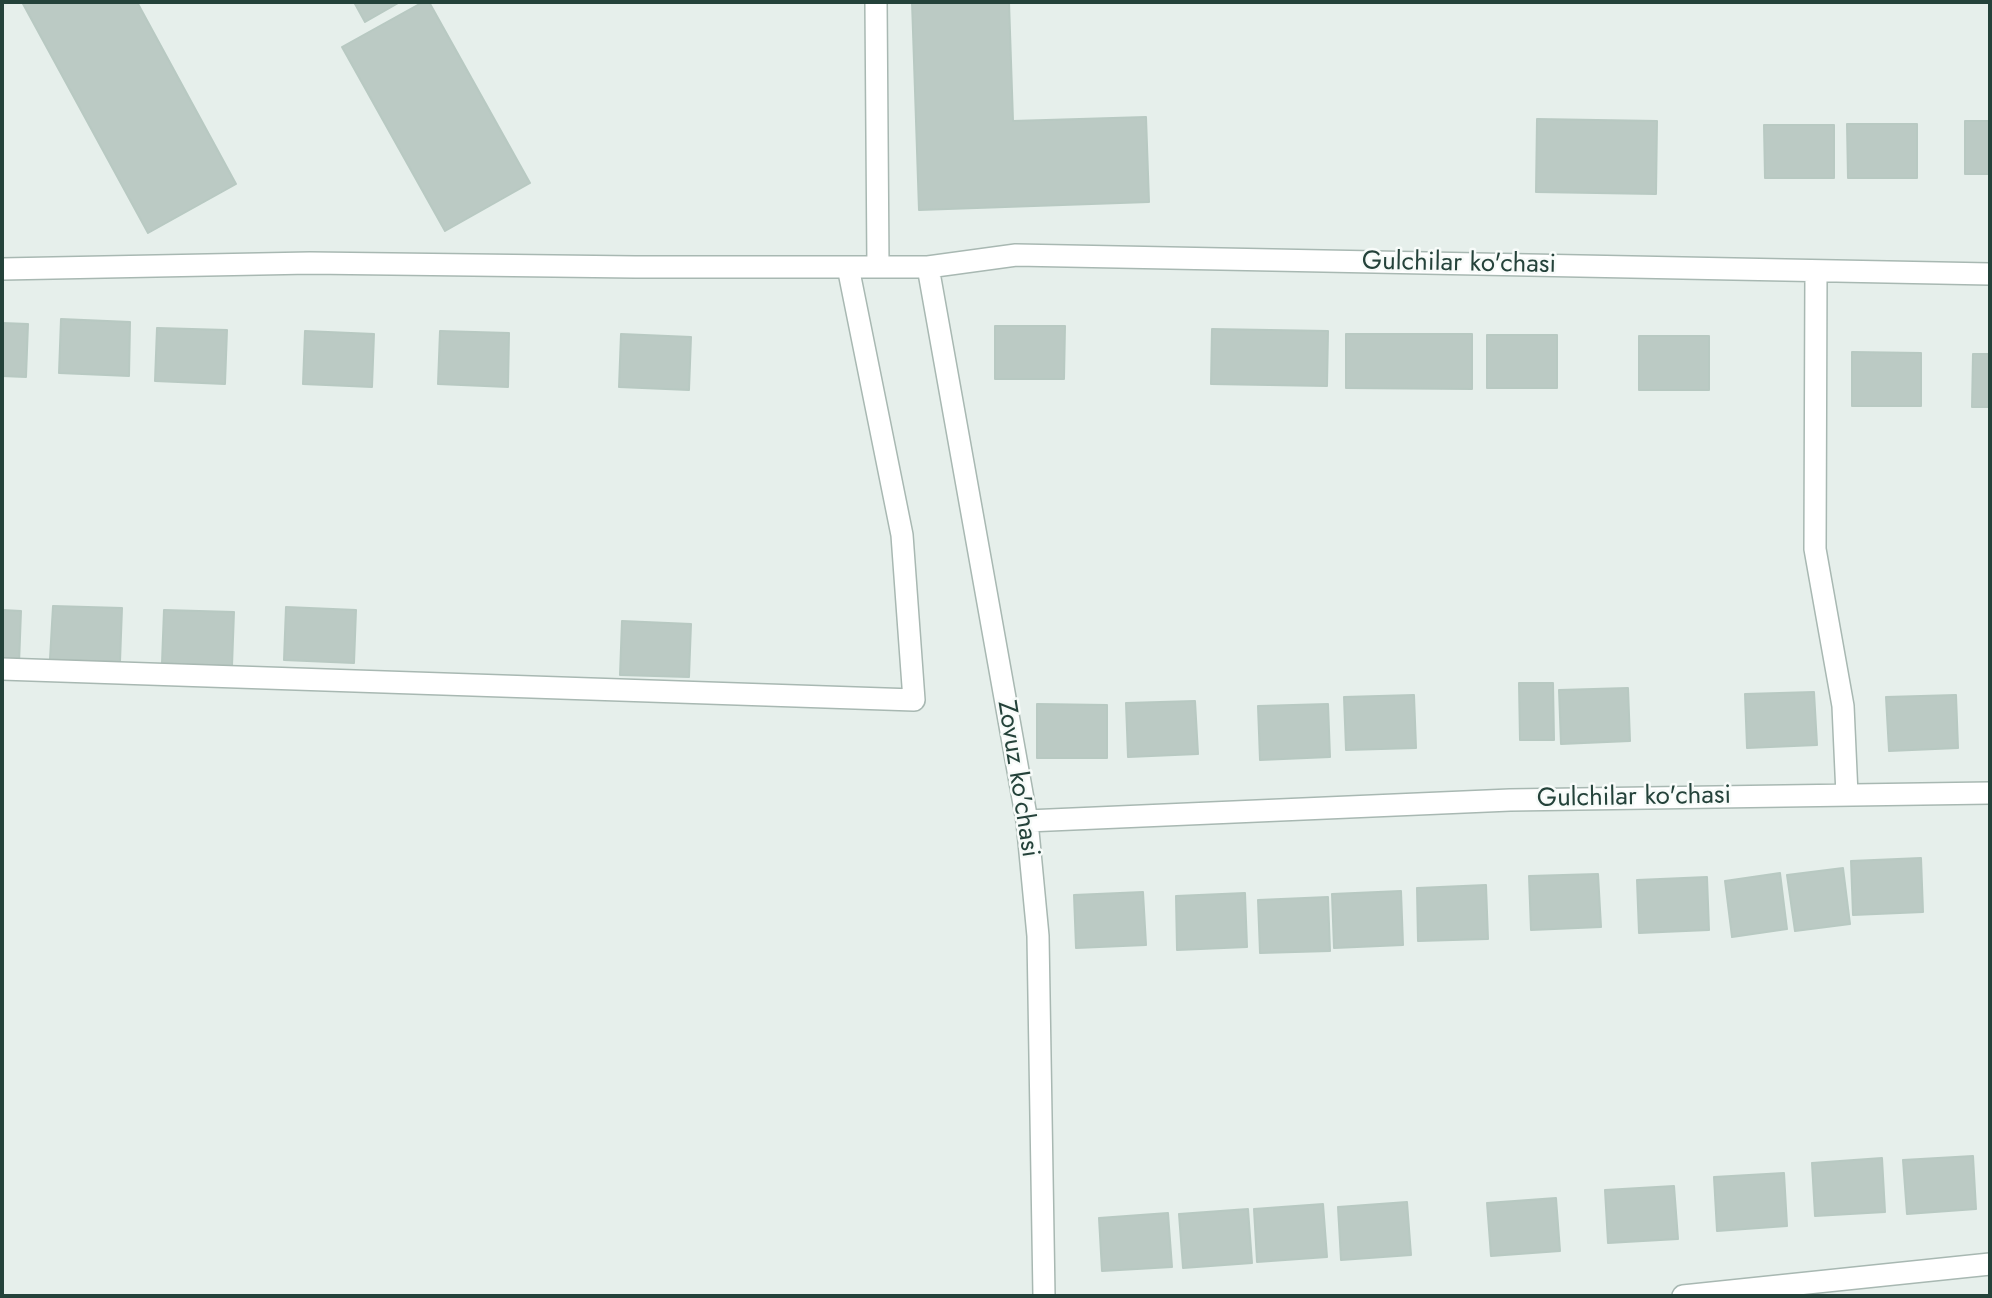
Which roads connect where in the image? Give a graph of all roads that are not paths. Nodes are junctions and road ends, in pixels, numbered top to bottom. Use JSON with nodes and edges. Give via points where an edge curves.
{"nodes":[{"id":1,"x":876,"y":2,"type":"edge"},
{"id":2,"x":848,"y":267,"type":"junction"},
{"id":3,"x":878,"y":267,"type":"junction"},
{"id":4,"x":928,"y":267,"type":"junction"},
{"id":5,"x":2,"y":269,"type":"edge"},
{"id":6,"x":1816,"y":271,"type":"junction"},
{"id":7,"x":1990,"y":274,"type":"edge"},
{"id":8,"x":2,"y":669,"type":"edge"},
{"id":9,"x":1990,"y":793,"type":"edge"},
{"id":10,"x":1847,"y":795,"type":"junction"},
{"id":11,"x":1027,"y":821,"type":"junction"},
{"id":12,"x":1990,"y":1264,"type":"edge"},
{"id":13,"x":1044,"y":1296,"type":"edge"},
{"id":14,"x":1683,"y":1296,"type":"edge"}],
"edges":[{"from":1,"to":3,"type":"street"},
{"from":2,"to":3,"type":"street","name":"Gulchilar ko'chasi"},
{"from":2,"to":5,"type":"street","name":"Gulchilar ko'chasi","via":[[310,263]]},
{"from":2,"to":8,"type":"street","via":[[902,536],[914,700]]},
{"from":3,"to":4,"type":"street","name":"Gulchilar ko'chasi"},
{"from":4,"to":6,"type":"street","name":"Gulchilar ko'chasi","via":[[1016,255]]},
{"from":4,"to":11,"type":"street","name":"Zovuz ko'chasi"},
{"from":6,"to":7,"type":"street","name":"Gulchilar ko'chasi"},
{"from":6,"to":10,"type":"street","via":[[1815,549],[1843,706]]},
{"from":9,"to":10,"type":"street","name":"Gulchilar ko'chasi"},
{"from":10,"to":11,"type":"street","name":"Gulchilar ko'chasi","via":[[1510,800]]},
{"from":11,"to":13,"type":"street","name":"Zovuz ko'chasi","via":[[1038,936]]},
{"from":12,"to":14,"type":"street"}]}
